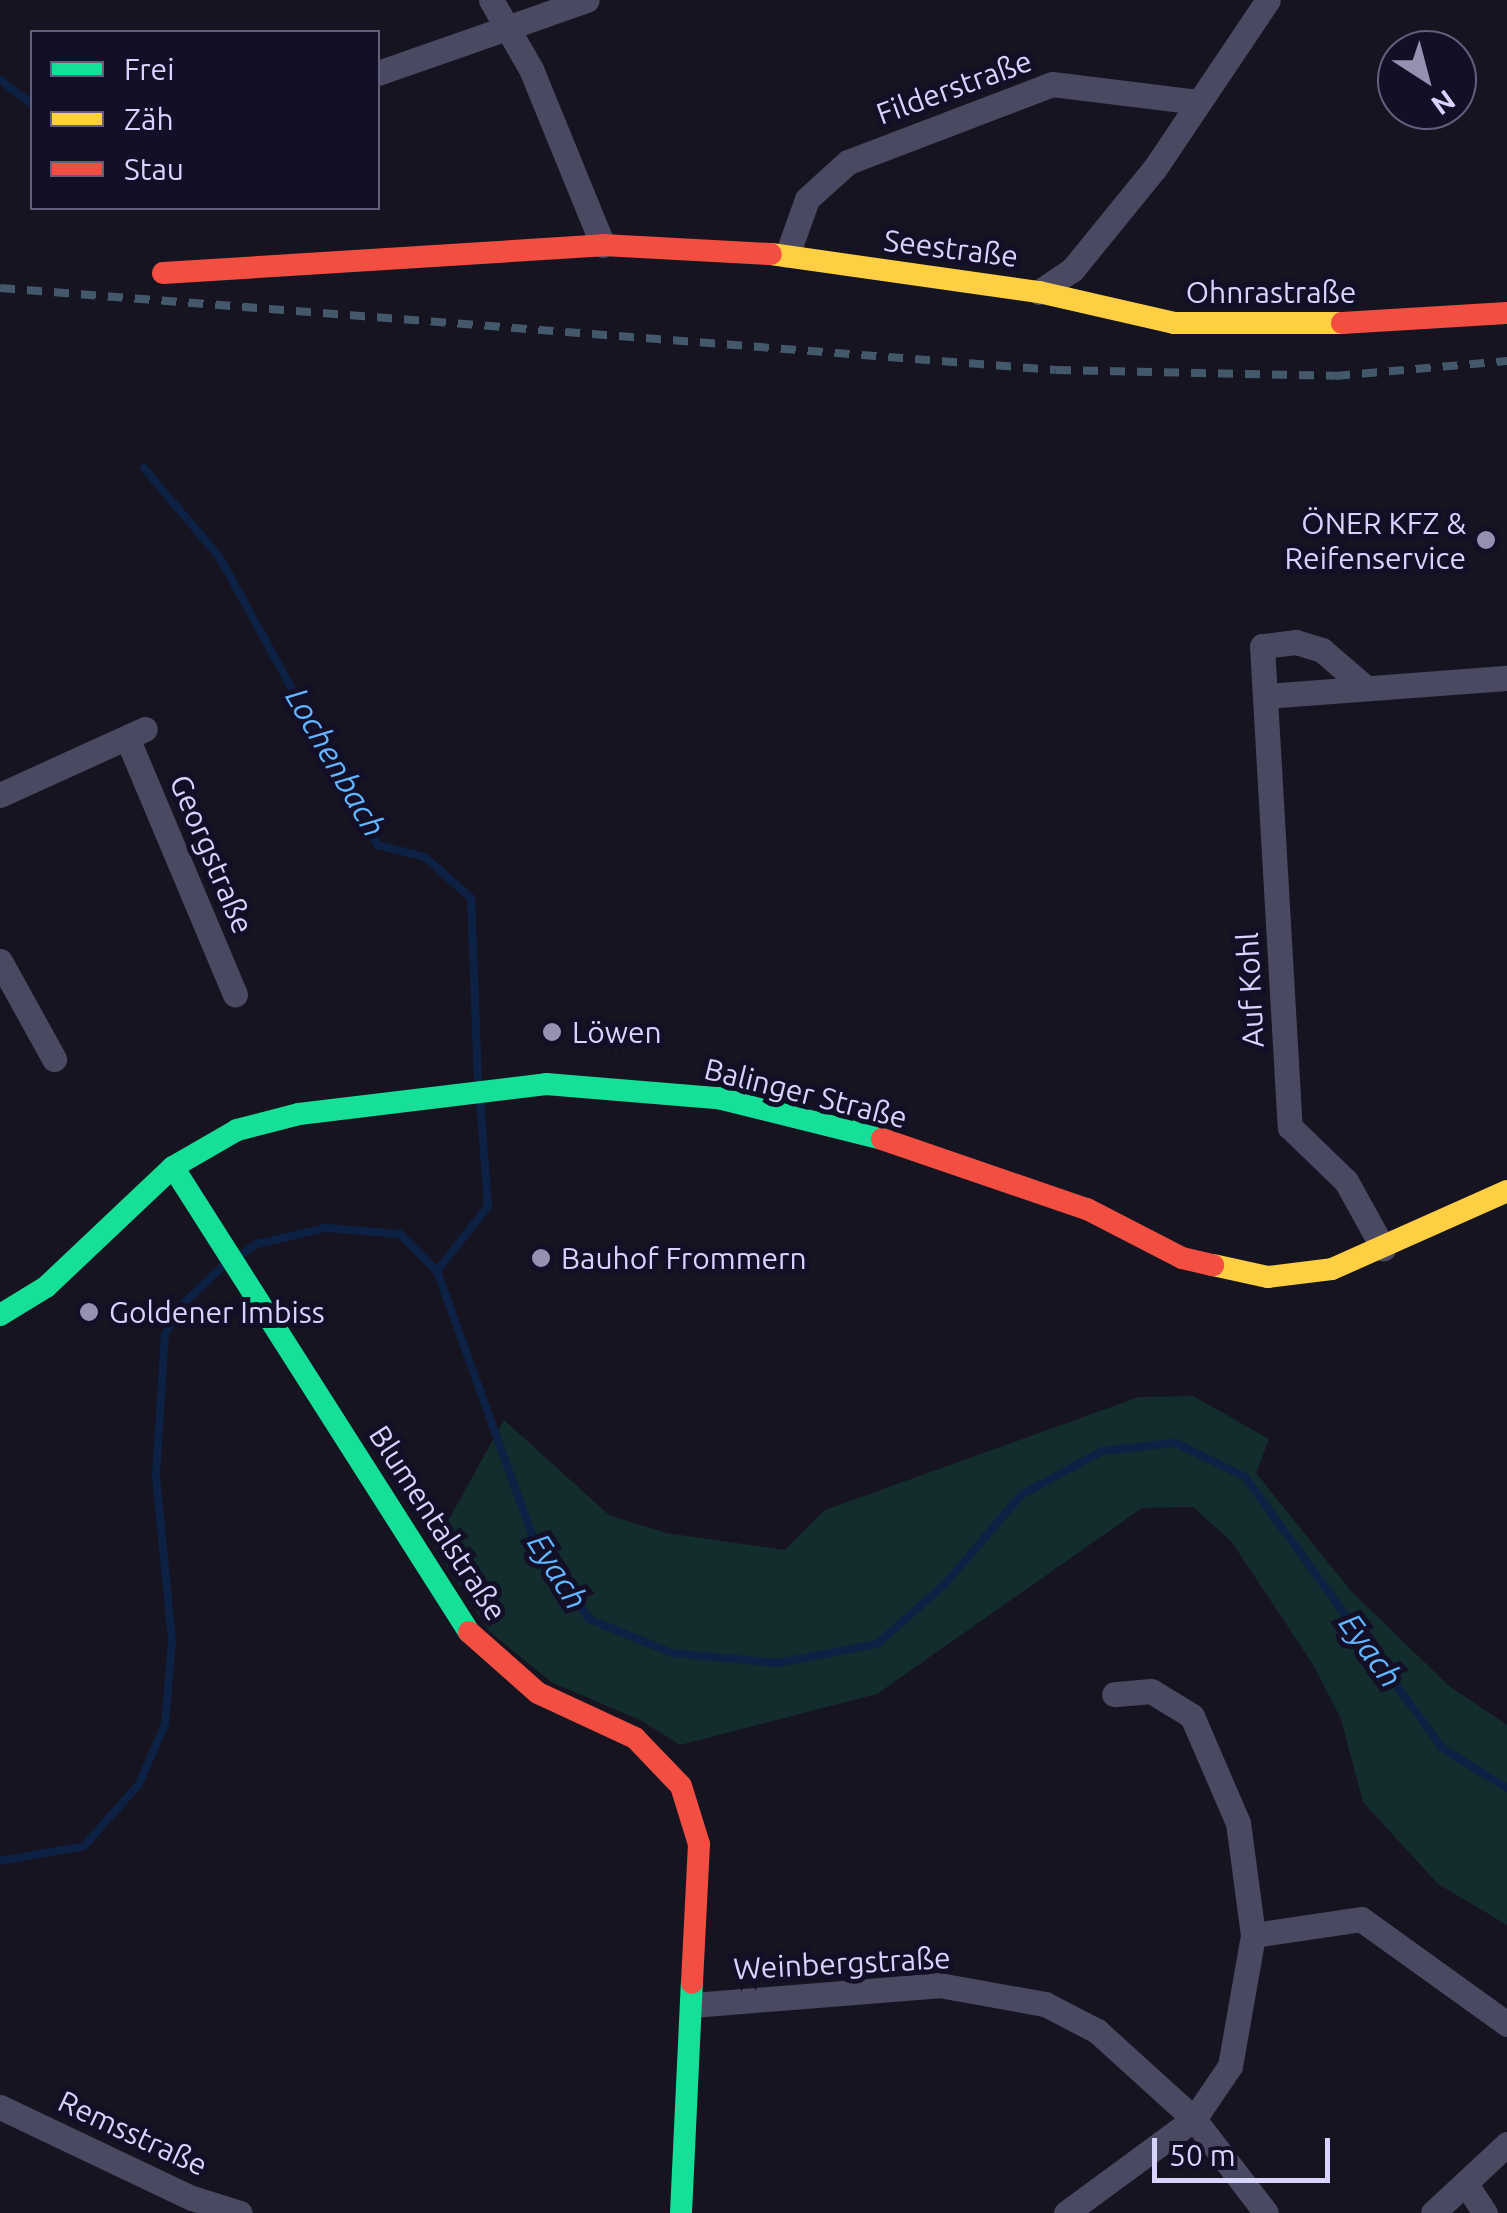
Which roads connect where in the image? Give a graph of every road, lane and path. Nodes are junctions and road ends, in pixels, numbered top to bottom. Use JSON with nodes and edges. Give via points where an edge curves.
{"nodes":[{"id":1,"x":491,"y":0,"type":"edge"},
{"id":2,"x":587,"y":0,"type":"edge"},
{"id":3,"x":1268,"y":0,"type":"edge"},
{"id":4,"x":507,"y":28,"type":"junction"},
{"id":5,"x":380,"y":72,"type":"edge"},
{"id":6,"x":1198,"y":102,"type":"junction"},
{"id":7,"x":603,"y":245,"type":"junction"},
{"id":8,"x":787,"y":255,"type":"junction"},
{"id":9,"x":163,"y":273,"type":"dead end"},
{"id":10,"x":1040,"y":292,"type":"junction"},
{"id":11,"x":1507,"y":313,"type":"edge"},
{"id":12,"x":1507,"y":678,"type":"edge"},
{"id":13,"x":1366,"y":688,"type":"junction"},
{"id":14,"x":1265,"y":696,"type":"junction"},
{"id":15,"x":0,"y":795,"type":"edge"},
{"id":16,"x":0,"y":961,"type":"edge"},
{"id":17,"x":235,"y":994,"type":"dead end"},
{"id":18,"x":54,"y":1059,"type":"dead end"},
{"id":19,"x":173,"y":1166,"type":"junction"},
{"id":20,"x":1507,"y":1191,"type":"edge"},
{"id":21,"x":1383,"y":1248,"type":"junction"},
{"id":22,"x":0,"y":1315,"type":"edge"},
{"id":23,"x":1114,"y":1694,"type":"dead end"},
{"id":24,"x":1253,"y":1935,"type":"junction"},
{"id":25,"x":693,"y":2004,"type":"junction"},
{"id":26,"x":1507,"y":2024,"type":"edge"},
{"id":27,"x":0,"y":2107,"type":"edge"},
{"id":28,"x":1194,"y":2120,"type":"junction"},
{"id":29,"x":1507,"y":2144,"type":"edge"},
{"id":30,"x":1466,"y":2184,"type":"junction"},
{"id":31,"x":189,"y":2206,"type":"edge"},
{"id":32,"x":240,"y":2213,"type":"edge"},
{"id":33,"x":681,"y":2213,"type":"edge"},
{"id":34,"x":1066,"y":2213,"type":"edge"},
{"id":35,"x":1266,"y":2213,"type":"edge"},
{"id":36,"x":1434,"y":2213,"type":"edge"},
{"id":37,"x":1485,"y":2213,"type":"edge"}],
"edges":[{"from":1,"to":4,"type":"street"},
{"from":2,"to":4,"type":"street"},
{"from":3,"to":6,"type":"street","name":"Seestraße"},
{"from":4,"to":5,"type":"street"},
{"from":4,"to":7,"type":"street","via":[[531,69]]},
{"from":6,"to":8,"type":"street","name":"Filderstraße","via":[[1052,84],[848,162],[807,199]]},
{"from":6,"to":10,"type":"street","name":"Seestraße","via":[[1072,270]]},
{"from":7,"to":8,"type":"street","name":"Seestraße"},
{"from":7,"to":9,"type":"street","name":"Seestraße"},
{"from":8,"to":10,"type":"street","name":"Seestraße","via":[[902,277]]},
{"from":10,"to":11,"type":"street","name":"Ohnrastraße","via":[[1174,322],[1318,324]]},
{"from":12,"to":13,"type":"street"},
{"from":13,"to":14,"type":"street"},
{"from":13,"to":14,"type":"street","name":"Auf Kohl","via":[[1322,650],[1296,642],[1262,646]]},
{"from":14,"to":21,"type":"street","name":"Auf Kohl","via":[[1290,1127],[1346,1181]]},
{"from":15,"to":17,"type":"street","name":"Georgstraße","via":[[137,735]]},
{"from":16,"to":18,"type":"street"},
{"from":19,"to":21,"type":"street","name":"Balinger Straße","via":[[237,1130],[299,1114],[598,1085],[718,1098],[850,1129],[1088,1209],[1182,1258],[1268,1277],[1332,1269]]},
{"from":19,"to":22,"type":"street","name":"Balinger Straße","via":[[46,1287]]},
{"from":19,"to":25,"type":"street","name":"Blumentalstraße","via":[[474,1640],[538,1692],[635,1738],[681,1786],[699,1844]]},
{"from":20,"to":21,"type":"street","name":"Balinger Straße"},
{"from":23,"to":24,"type":"street","via":[[1151,1691],[1192,1716],[1238,1823]]},
{"from":24,"to":26,"type":"street","via":[[1361,1919]]},
{"from":24,"to":28,"type":"street","via":[[1230,2066]]},
{"from":25,"to":28,"type":"street","name":"Weinbergstraße","via":[[939,1985],[1045,2004],[1097,2030]]},
{"from":25,"to":33,"type":"street","name":"Blumentalstraße"},
{"from":27,"to":31,"type":"street","name":"Remsstraße"},
{"from":28,"to":34,"type":"street"},
{"from":28,"to":35,"type":"street","name":"Weinbergstraße"},
{"from":29,"to":30,"type":"street"},
{"from":30,"to":36,"type":"street"},
{"from":30,"to":37,"type":"street"},
{"from":31,"to":32,"type":"street","name":"Remsstraße"}]}
